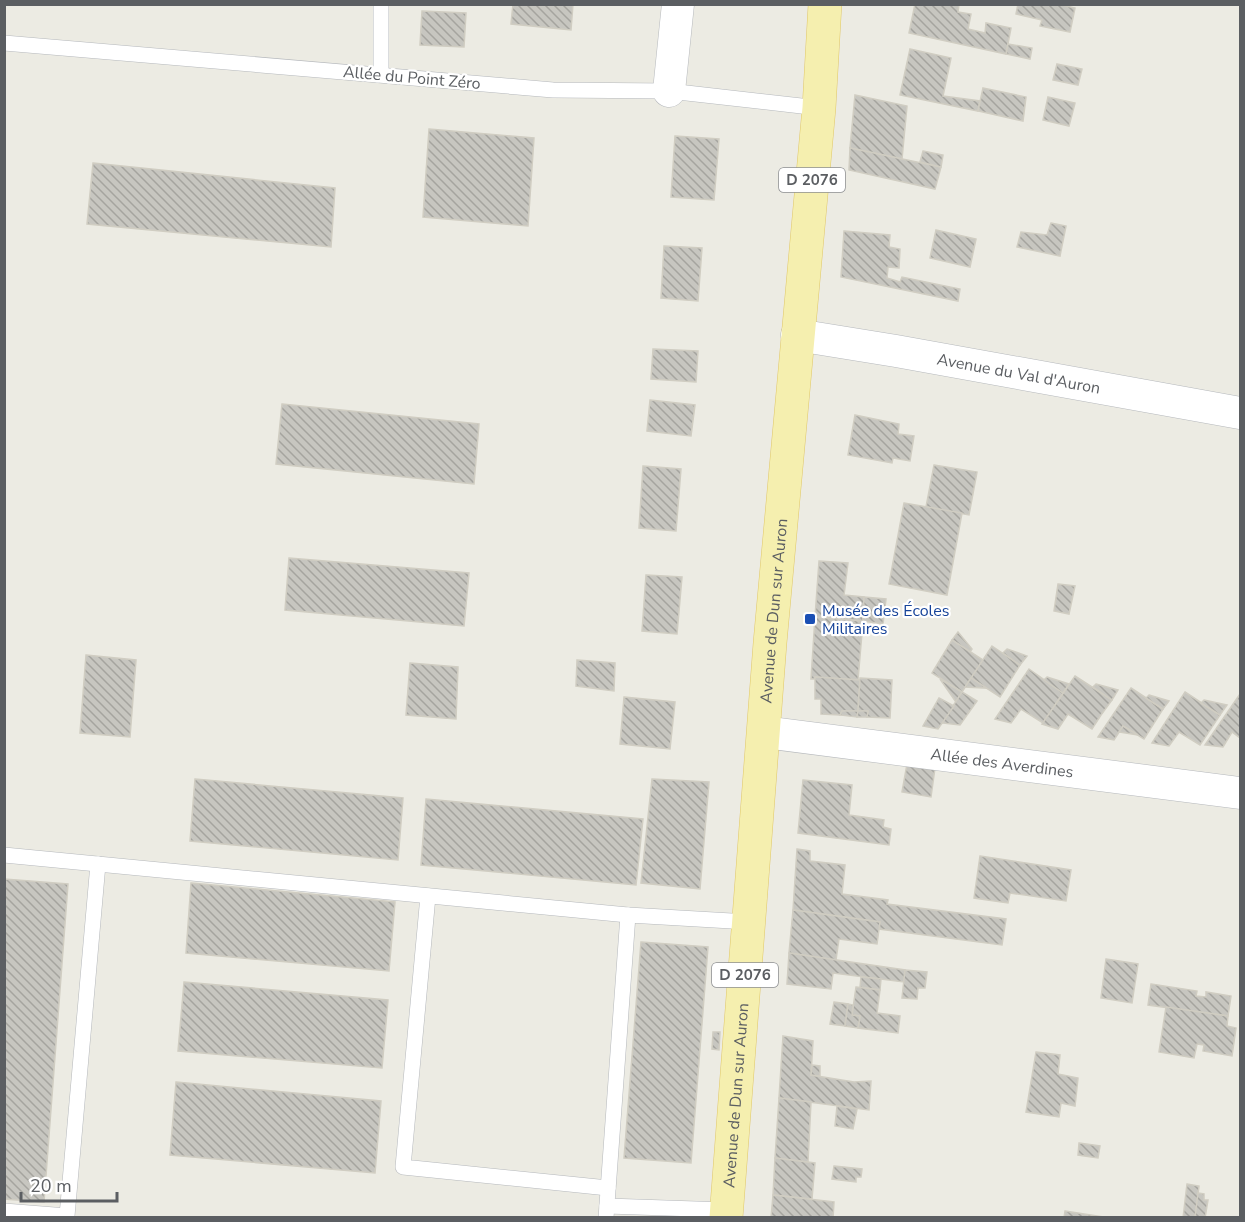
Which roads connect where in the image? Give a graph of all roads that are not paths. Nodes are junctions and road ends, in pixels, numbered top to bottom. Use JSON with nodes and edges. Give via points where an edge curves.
{"nodes":[{"id":1,"x":381,"y":4,"type":"edge"},
{"id":2,"x":678,"y":4,"type":"edge"},
{"id":3,"x":825,"y":4,"type":"edge"},
{"id":4,"x":4,"y":43,"type":"edge"},
{"id":5,"x":381,"y":74,"type":"junction"},
{"id":6,"x":669,"y":91,"type":"junction"},
{"id":7,"x":819,"y":108,"type":"junction"},
{"id":8,"x":797,"y":335,"type":"junction"},
{"id":9,"x":1240,"y":413,"type":"edge"},
{"id":10,"x":764,"y":732,"type":"junction"},
{"id":11,"x":1240,"y":793,"type":"edge"},
{"id":12,"x":4,"y":855,"type":"edge"},
{"id":13,"x":98,"y":864,"type":"junction"},
{"id":14,"x":428,"y":896,"type":"junction"},
{"id":15,"x":628,"y":915,"type":"junction"},
{"id":16,"x":749,"y":922,"type":"junction"},
{"id":17,"x":608,"y":1188,"type":"junction"},
{"id":18,"x":4,"y":1211,"type":"edge"},
{"id":19,"x":606,"y":1212,"type":"edge"},
{"id":20,"x":726,"y":1214,"type":"edge"}],
"edges":[{"from":1,"to":5,"type":"lane"},
{"from":2,"to":6,"type":"street"},
{"from":3,"to":7,"type":"main road","name":"Avenue de Dun sur Auron","number":"D 2076"},
{"from":4,"to":5,"type":"lane","name":"Allée du Point Zéro"},
{"from":5,"to":6,"type":"lane","name":"Allée du Point Zéro","via":[[553,90]]},
{"from":6,"to":7,"type":"lane","name":"Allée du Point Zéro"},
{"from":7,"to":8,"type":"main road","name":"Avenue de Dun sur Auron","number":"D 2076"},
{"from":8,"to":9,"type":"street","name":"Avenue du Val d'Auron"},
{"from":8,"to":10,"type":"main road","name":"Avenue de Dun sur Auron","number":"D 2076"},
{"from":10,"to":11,"type":"street","name":"Allée des Averdines"},
{"from":10,"to":16,"type":"main road","name":"Avenue de Dun sur Auron","number":"D 2076"},
{"from":12,"to":13,"type":"lane"},
{"from":13,"to":14,"type":"lane"},
{"from":13,"to":18,"type":"lane","via":[[68,1216]]},
{"from":14,"to":15,"type":"lane"},
{"from":14,"to":17,"type":"lane","via":[[403,1167]]},
{"from":15,"to":16,"type":"lane"},
{"from":15,"to":17,"type":"lane"},
{"from":16,"to":20,"type":"main road","name":"Avenue de Dun sur Auron","number":"D 2076"},
{"from":17,"to":19,"type":"lane"},
{"from":19,"to":20,"type":"lane"}]}
